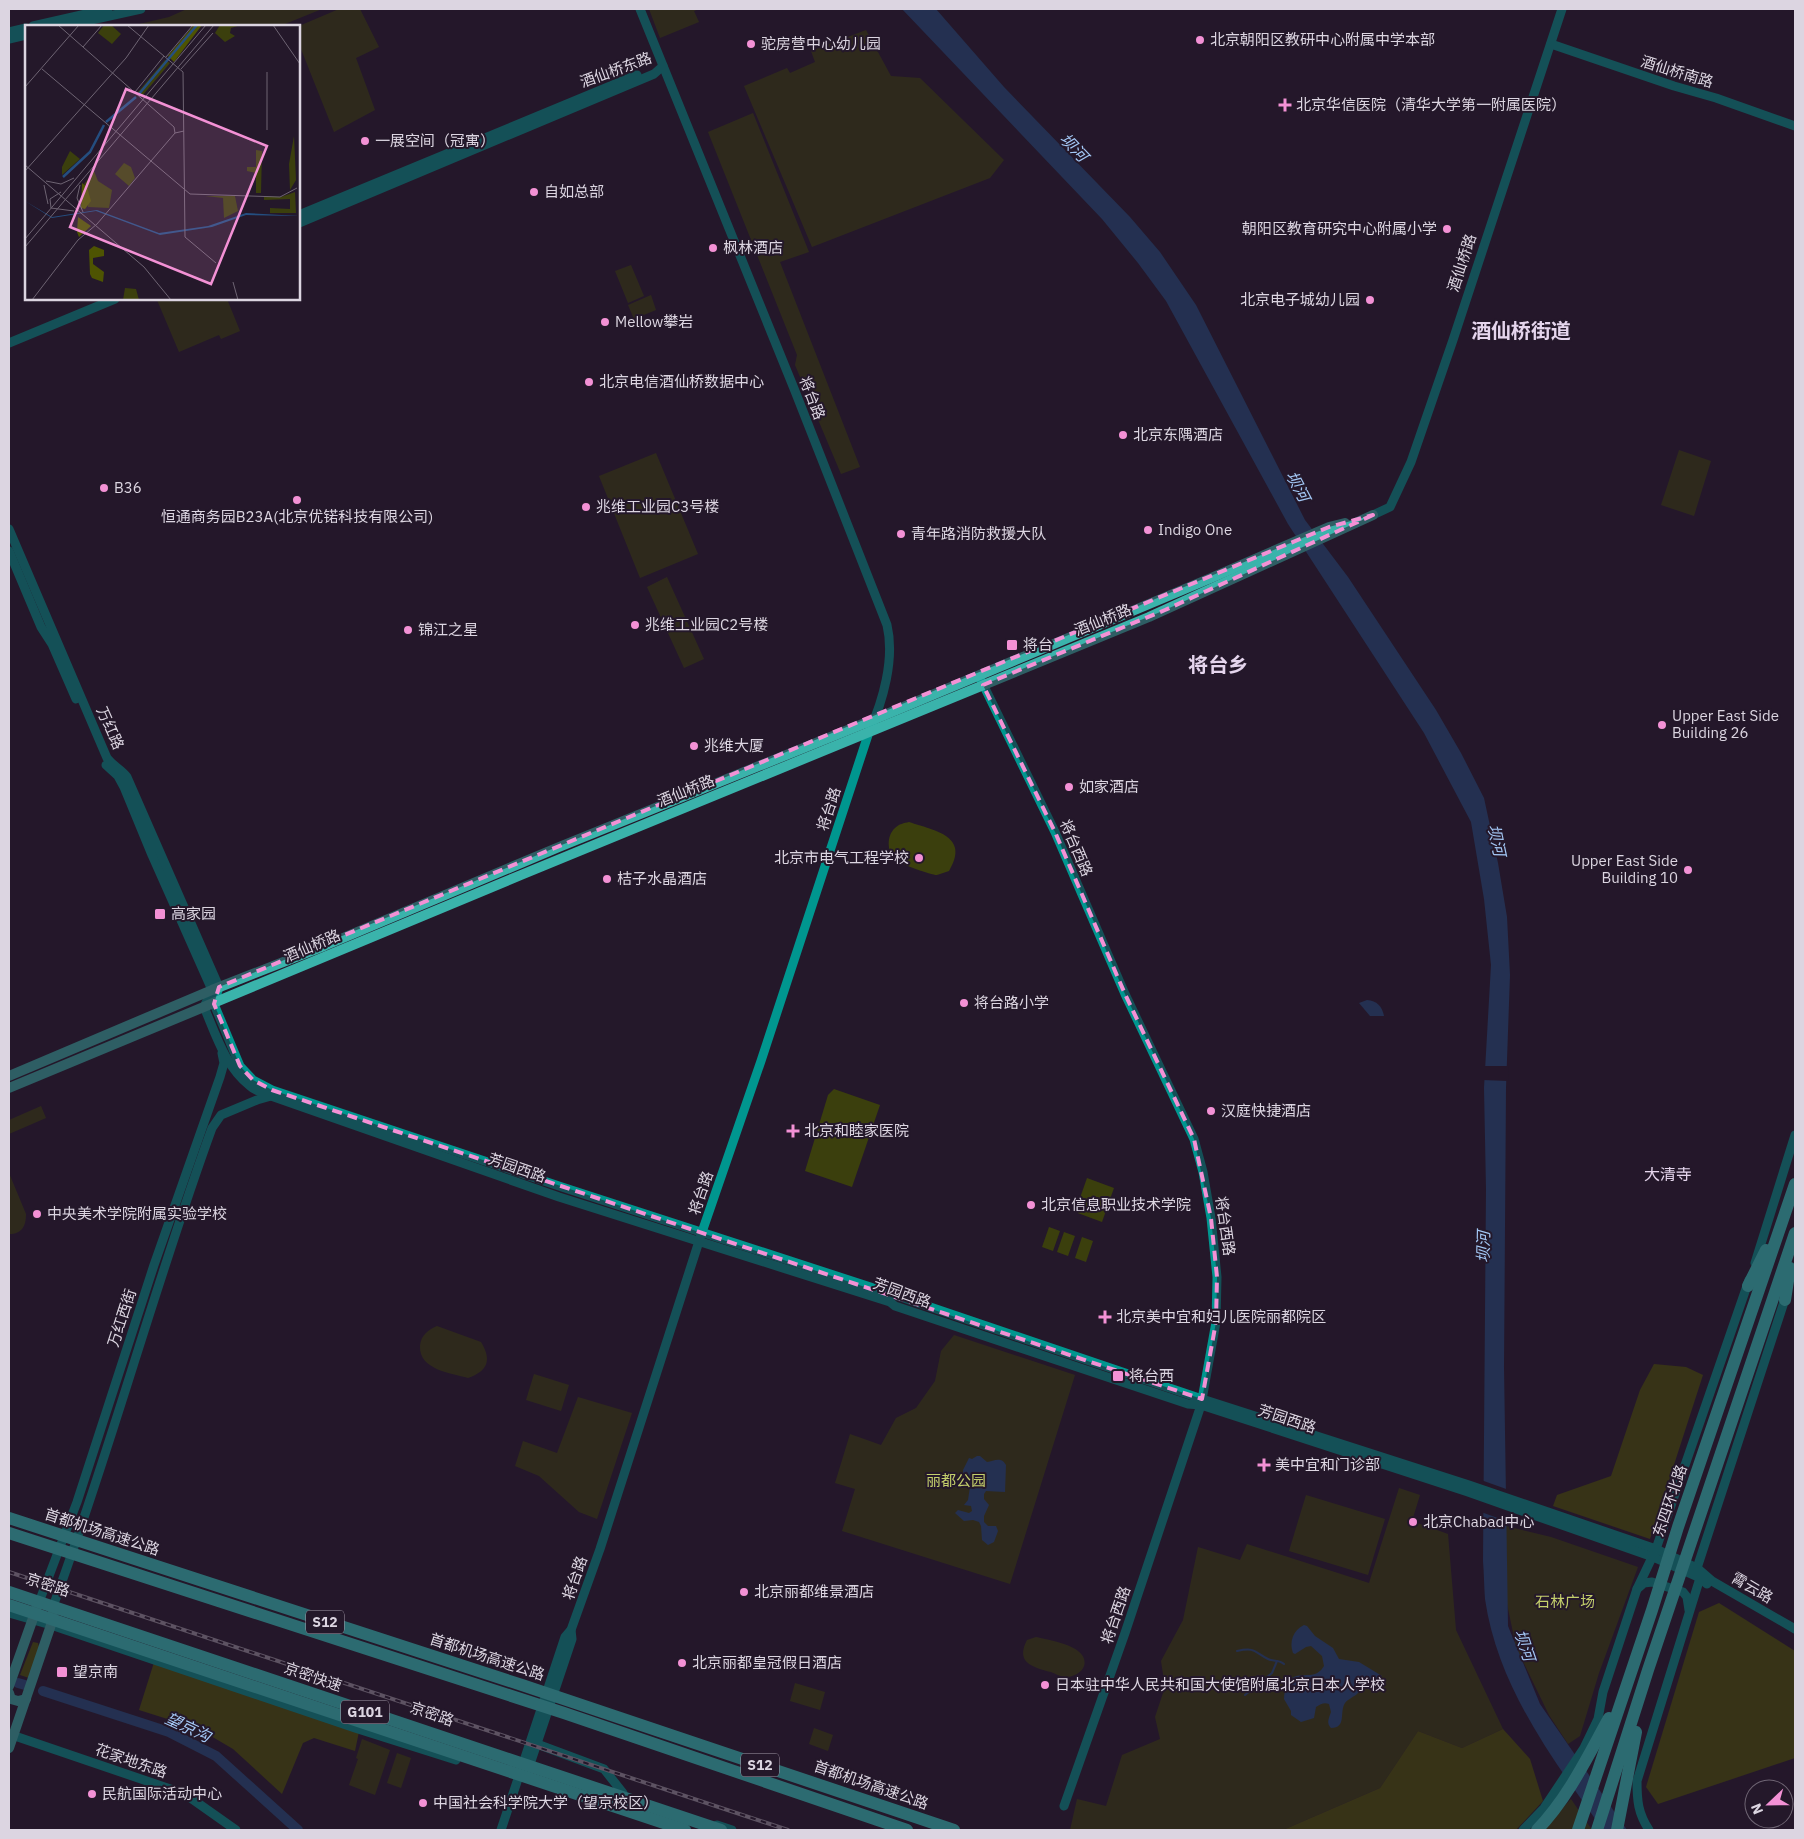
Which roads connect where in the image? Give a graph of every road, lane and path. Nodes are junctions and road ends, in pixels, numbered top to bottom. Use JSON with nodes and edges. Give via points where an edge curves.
{"nodes":[{"id":1,"x":108,"y":9,"type":"edge"},
{"id":2,"x":141,"y":9,"type":"edge"},
{"id":3,"x":640,"y":9,"type":"edge"},
{"id":4,"x":1562,"y":9,"type":"edge"},
{"id":5,"x":38,"y":25,"type":"edge"},
{"id":6,"x":69,"y":25,"type":"edge"},
{"id":7,"x":25,"y":28,"type":"edge"},
{"id":8,"x":9,"y":32,"type":"edge"},
{"id":9,"x":25,"y":35,"type":"edge"},
{"id":10,"x":9,"y":39,"type":"edge"},
{"id":11,"x":1551,"y":44,"type":"junction"},
{"id":12,"x":663,"y":66,"type":"junction"},
{"id":13,"x":1795,"y":126,"type":"edge"},
{"id":14,"x":300,"y":215,"type":"edge"},
{"id":15,"x":300,"y":223,"type":"edge"},
{"id":16,"x":98,"y":300,"type":"edge"},
{"id":17,"x":114,"y":300,"type":"edge"},
{"id":18,"x":9,"y":336,"type":"edge"},
{"id":19,"x":9,"y":343,"type":"edge"},
{"id":20,"x":1373,"y":515,"type":"joint"},
{"id":21,"x":9,"y":529,"type":"edge"},
{"id":22,"x":9,"y":551,"type":"edge"},
{"id":23,"x":981,"y":680,"type":"junction"},
{"id":24,"x":875,"y":718,"type":"junction"},
{"id":25,"x":869,"y":732,"type":"junction"},
{"id":26,"x":215,"y":988,"type":"junction"},
{"id":27,"x":209,"y":1006,"type":"junction"},
{"id":28,"x":221,"y":1048,"type":"junction"},
{"id":29,"x":9,"y":1076,"type":"edge"},
{"id":30,"x":9,"y":1088,"type":"edge"},
{"id":31,"x":271,"y":1096,"type":"junction"},
{"id":32,"x":1795,"y":1135,"type":"edge"},
{"id":33,"x":1795,"y":1184,"type":"edge"},
{"id":34,"x":1786,"y":1212,"type":"junction"},
{"id":35,"x":702,"y":1232,"type":"junction"},
{"id":36,"x":1795,"y":1233,"type":"edge"},
{"id":37,"x":1795,"y":1238,"type":"edge"},
{"id":38,"x":699,"y":1242,"type":"junction"},
{"id":39,"x":1795,"y":1270,"type":"edge"},
{"id":40,"x":1748,"y":1286,"type":"junction"},
{"id":41,"x":1785,"y":1300,"type":"junction"},
{"id":42,"x":1201,"y":1402,"type":"junction"},
{"id":43,"x":9,"y":1518,"type":"edge"},
{"id":44,"x":9,"y":1533,"type":"edge"},
{"id":45,"x":1654,"y":1553,"type":"junction"},
{"id":46,"x":127,"y":1564,"type":"junction"},
{"id":47,"x":1697,"y":1568,"type":"junction"},
{"id":48,"x":1700,"y":1578,"type":"junction"},
{"id":49,"x":9,"y":1586,"type":"edge"},
{"id":50,"x":1636,"y":1589,"type":"junction"},
{"id":51,"x":9,"y":1592,"type":"edge"},
{"id":52,"x":41,"y":1597,"type":"junction"},
{"id":53,"x":55,"y":1601,"type":"junction"},
{"id":54,"x":9,"y":1604,"type":"edge"},
{"id":55,"x":9,"y":1613,"type":"edge"},
{"id":56,"x":1690,"y":1613,"type":"junction"},
{"id":57,"x":32,"y":1620,"type":"junction"},
{"id":58,"x":51,"y":1626,"type":"junction"},
{"id":59,"x":1795,"y":1629,"type":"edge"},
{"id":60,"x":571,"y":1630,"type":"junction"},
{"id":61,"x":1795,"y":1636,"type":"edge"},
{"id":62,"x":25,"y":1640,"type":"junction"},
{"id":63,"x":43,"y":1647,"type":"junction"},
{"id":64,"x":1648,"y":1670,"type":"junction"},
{"id":65,"x":1626,"y":1685,"type":"junction"},
{"id":66,"x":9,"y":1686,"type":"edge"},
{"id":67,"x":9,"y":1693,"type":"edge"},
{"id":68,"x":26,"y":1699,"type":"junction"},
{"id":69,"x":11,"y":1735,"type":"edge"},
{"id":70,"x":537,"y":1744,"type":"junction"},
{"id":71,"x":9,"y":1748,"type":"edge"},
{"id":72,"x":528,"y":1761,"type":"junction"},
{"id":73,"x":521,"y":1781,"type":"junction"},
{"id":74,"x":1561,"y":1791,"type":"junction"},
{"id":75,"x":623,"y":1793,"type":"junction"},
{"id":76,"x":1064,"y":1806,"type":"dead end"},
{"id":77,"x":236,"y":1830,"type":"edge"},
{"id":78,"x":501,"y":1830,"type":"edge"},
{"id":79,"x":507,"y":1830,"type":"edge"},
{"id":80,"x":675,"y":1830,"type":"edge"},
{"id":81,"x":685,"y":1830,"type":"edge"},
{"id":82,"x":721,"y":1830,"type":"edge"},
{"id":83,"x":732,"y":1830,"type":"edge"},
{"id":84,"x":907,"y":1830,"type":"edge"},
{"id":85,"x":954,"y":1830,"type":"edge"},
{"id":86,"x":1523,"y":1830,"type":"edge"},
{"id":87,"x":1537,"y":1830,"type":"edge"},
{"id":88,"x":1578,"y":1830,"type":"edge"},
{"id":89,"x":1597,"y":1830,"type":"edge"},
{"id":90,"x":1617,"y":1830,"type":"edge"},
{"id":91,"x":1650,"y":1830,"type":"edge"}],
"edges":[{"from":1,"to":5,"type":"main road"},
{"from":2,"to":6,"type":"main road"},
{"from":3,"to":12,"type":"main road","name":"将台路"},
{"from":4,"to":11,"type":"main road","name":"酒仙桥路"},
{"from":7,"to":8,"type":"main road"},
{"from":9,"to":10,"type":"main road"},
{"from":11,"to":13,"type":"main road","name":"酒仙桥南路"},
{"from":11,"to":20,"type":"main road","name":"酒仙桥路","via":[[1411,462],[1390,507]]},
{"from":12,"to":14,"type":"main road","name":"酒仙桥东路"},
{"from":12,"to":15,"type":"main road","name":"酒仙桥东路","via":[[654,74]]},
{"from":12,"to":24,"type":"main road","name":"将台路","via":[[887,625],[887,670]]},
{"from":16,"to":18,"type":"main road"},
{"from":17,"to":19,"type":"main road"},
{"from":20,"to":23,"type":"main road","name":"酒仙桥路"},
{"from":21,"to":26,"type":"main road","name":"万红路","via":[[107,758],[127,778]]},
{"from":22,"to":26,"type":"main road","name":"万红路","via":[[40,627],[52,644],[104,762],[124,787],[152,855]]},
{"from":23,"to":24,"type":"main road","name":"酒仙桥路"},
{"from":23,"to":25,"type":"main road","name":"酒仙桥路"},
{"from":23,"to":42,"type":"main road","name":"将台西路","via":[[1055,832],[1121,986],[1194,1139],[1212,1218],[1218,1277],[1216,1322]]},
{"from":24,"to":25,"type":"main road","name":"将台路"},
{"from":24,"to":26,"type":"main road","name":"酒仙桥路"},
{"from":25,"to":27,"type":"main road","name":"酒仙桥路"},
{"from":25,"to":35,"type":"main road","name":"将台路"},
{"from":26,"to":27,"type":"main road"},
{"from":26,"to":29,"type":"main road","name":"酒仙桥路"},
{"from":27,"to":28,"type":"main road","name":"芳园西路"},
{"from":27,"to":30,"type":"main road","name":"酒仙桥路"},
{"from":27,"to":35,"type":"main road","name":"芳园西路","via":[[240,1066],[253,1080],[272,1090]]},
{"from":28,"to":31,"type":"main road","name":"芳园西路","via":[[234,1070],[251,1087]]},
{"from":28,"to":52,"type":"main road","name":"万红西街","via":[[224,1063],[220,1077],[154,1265],[77,1502]]},
{"from":31,"to":38,"type":"main road","name":"芳园西路","via":[[559,1197]]},
{"from":31,"to":53,"type":"main road","name":"万红西街","via":[[221,1115],[212,1128]]},
{"from":32,"to":40,"type":"main road","name":"东四环北路"},
{"from":33,"to":34,"type":"highway","name":"东四环北路"},
{"from":34,"to":40,"type":"highway"},
{"from":34,"to":65,"type":"highway","name":"东四环北路"},
{"from":35,"to":38,"type":"main road","name":"将台路"},
{"from":35,"to":42,"type":"main road","name":"芳园西路"},
{"from":36,"to":64,"type":"highway"},
{"from":37,"to":41,"type":"highway"},
{"from":38,"to":42,"type":"main road","name":"芳园西路","via":[[890,1302],[1188,1404]]},
{"from":38,"to":60,"type":"main road","name":"将台路"},
{"from":39,"to":41,"type":"main road"},
{"from":40,"to":45,"type":"main road","name":"东四环北路"},
{"from":41,"to":47,"type":"main road"},
{"from":42,"to":45,"type":"main road","name":"芳园西路","via":[[1469,1488]]},
{"from":42,"to":76,"type":"main road","name":"将台西路"},
{"from":43,"to":46,"type":"highway","name":"首都机场高速公路","number":"S12"},
{"from":44,"to":46,"type":"highway","name":"首都机场高速公路","number":"S12"},
{"from":45,"to":47,"type":"main road","name":"霄云路"},
{"from":45,"to":48,"type":"main road","name":"霄云路"},
{"from":45,"to":50,"type":"main road","name":"东四环北路"},
{"from":46,"to":84,"type":"highway","name":"首都机场高速公路","number":"S12"},
{"from":46,"to":85,"type":"highway","name":"首都机场高速公路","number":"S12","via":[[522,1685]]},
{"from":47,"to":48,"type":"main road"},
{"from":47,"to":59,"type":"main road","name":"霄云路","via":[[1712,1581]]},
{"from":48,"to":56,"type":"main road"},
{"from":48,"to":61,"type":"main road","name":"霄云路"},
{"from":49,"to":52,"type":"main road","name":"京密路"},
{"from":50,"to":56,"type":"main road","via":[[1652,1582],[1683,1592]]},
{"from":50,"to":74,"type":"main road","name":"东四环北路","via":[[1603,1692],[1598,1719]]},
{"from":51,"to":82,"type":"highway","name":"京密快速","number":"G101"},
{"from":52,"to":53,"type":"main road","name":"京密路","number":"G101"},
{"from":52,"to":57,"type":"main road"},
{"from":53,"to":58,"type":"main road"},
{"from":53,"to":72,"type":"main road","name":"京密路","number":"G101"},
{"from":54,"to":81,"type":"highway","name":"京密快速","number":"G101"},
{"from":55,"to":57,"type":"main road"},
{"from":56,"to":91,"type":"main road","via":[[1637,1782],[1637,1802]]},
{"from":57,"to":58,"type":"main road","number":"G101"},
{"from":57,"to":62,"type":"main road"},
{"from":58,"to":63,"type":"main road"},
{"from":58,"to":73,"type":"main road","number":"G101"},
{"from":60,"to":70,"type":"main road","name":"将台路","via":[[572,1640]]},
{"from":60,"to":72,"type":"main road","name":"将台路","via":[[565,1637]]},
{"from":62,"to":63,"type":"main road","via":[[34,1638]]},
{"from":62,"to":66,"type":"main road"},
{"from":63,"to":68,"type":"main road"},
{"from":64,"to":89,"type":"highway"},
{"from":64,"to":90,"type":"highway"},
{"from":65,"to":74,"type":"highway","via":[[1589,1757]]},
{"from":65,"to":88,"type":"highway","name":"东四环北路"},
{"from":67,"to":68,"type":"main road","via":[[11,1699],[18,1702]]},
{"from":68,"to":69,"type":"main road"},
{"from":69,"to":71,"type":"main road"},
{"from":69,"to":77,"type":"main road","name":"花家地东路","via":[[184,1794]]},
{"from":70,"to":72,"type":"main road","name":"将台路"},
{"from":70,"to":75,"type":"main road","via":[[604,1769]]},
{"from":72,"to":73,"type":"main road"},
{"from":72,"to":75,"type":"main road","name":"京密路","number":"G101"},
{"from":73,"to":78,"type":"main road"},
{"from":73,"to":79,"type":"main road"},
{"from":73,"to":80,"type":"main road","number":"G101"},
{"from":74,"to":86,"type":"main road","name":"东四环北路"},
{"from":74,"to":87,"type":"highway"},
{"from":75,"to":83,"type":"main road","name":"京密路","number":"G101"}]}
